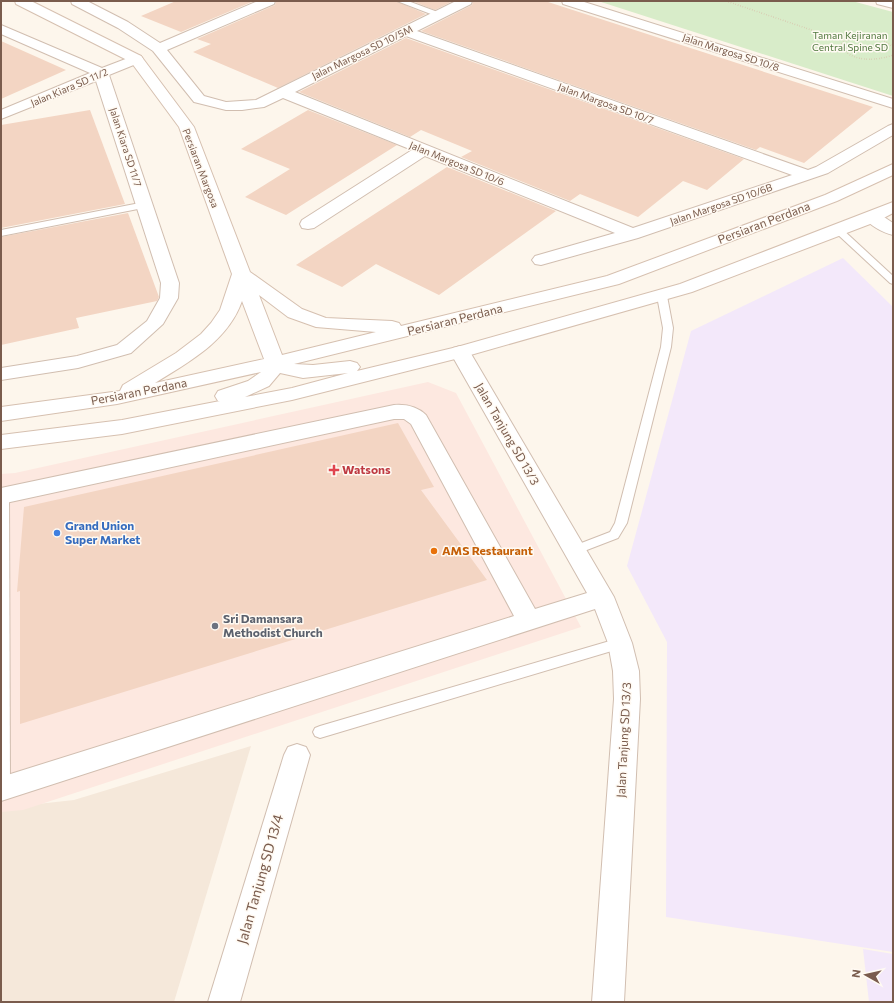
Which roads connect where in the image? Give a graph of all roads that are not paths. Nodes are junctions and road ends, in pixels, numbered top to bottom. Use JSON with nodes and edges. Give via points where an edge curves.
{"nodes":[{"id":1,"x":20,"y":1,"type":"edge"},
{"id":2,"x":77,"y":1,"type":"edge"},
{"id":3,"x":270,"y":1,"type":"edge"},
{"id":4,"x":401,"y":1,"type":"edge"},
{"id":5,"x":466,"y":1,"type":"edge"},
{"id":6,"x":568,"y":1,"type":"edge"},
{"id":7,"x":882,"y":1,"type":"edge"},
{"id":8,"x":893,"y":4,"type":"edge"},
{"id":9,"x":439,"y":14,"type":"junction"},
{"id":10,"x":1,"y":29,"type":"edge"},
{"id":11,"x":405,"y":31,"type":"junction"},
{"id":12,"x":159,"y":49,"type":"junction"},
{"id":13,"x":136,"y":59,"type":"junction"},
{"id":14,"x":101,"y":73,"type":"junction"},
{"id":15,"x":282,"y":92,"type":"junction"},
{"id":16,"x":893,"y":104,"type":"edge"},
{"id":17,"x":1,"y":115,"type":"edge"},
{"id":18,"x":893,"y":129,"type":"edge"},
{"id":19,"x":423,"y":150,"type":"junction"},
{"id":20,"x":893,"y":170,"type":"edge"},
{"id":21,"x":808,"y":175,"type":"junction"},
{"id":22,"x":145,"y":205,"type":"junction"},
{"id":23,"x":893,"y":207,"type":"edge"},
{"id":24,"x":872,"y":218,"type":"junction"},
{"id":25,"x":308,"y":224,"type":"dead end"},
{"id":26,"x":838,"y":230,"type":"junction"},
{"id":27,"x":893,"y":230,"type":"edge"},
{"id":28,"x":1,"y":233,"type":"edge"},
{"id":29,"x":632,"y":234,"type":"junction"},
{"id":30,"x":541,"y":260,"type":"dead end"},
{"id":31,"x":241,"y":274,"type":"junction"},
{"id":32,"x":893,"y":281,"type":"edge"},
{"id":33,"x":662,"y":296,"type":"junction"},
{"id":34,"x":424,"y":328,"type":"junction"},
{"id":35,"x":460,"y":352,"type":"junction"},
{"id":36,"x":429,"y":358,"type":"junction"},
{"id":37,"x":275,"y":363,"type":"junction"},
{"id":38,"x":1,"y":374,"type":"edge"},
{"id":39,"x":117,"y":398,"type":"junction"},
{"id":40,"x":1,"y":414,"type":"edge"},
{"id":41,"x":122,"y":427,"type":"junction"},
{"id":42,"x":1,"y":442,"type":"edge"},
{"id":43,"x":2,"y":496,"type":"edge"},
{"id":44,"x":575,"y":550,"type":"junction"},
{"id":45,"x":602,"y":597,"type":"junction"},
{"id":46,"x":529,"y":621,"type":"junction"},
{"id":47,"x":620,"y":642,"type":"junction"},
{"id":48,"x":320,"y":732,"type":"dead end"},
{"id":49,"x":296,"y":755,"type":"dead end"},
{"id":50,"x":2,"y":789,"type":"edge"},
{"id":51,"x":224,"y":1002,"type":"edge"},
{"id":52,"x":608,"y":1002,"type":"edge"}],
"edges":[{"from":1,"to":13,"type":"street","name":"Persiaran Margosa"},
{"from":2,"to":12,"type":"street","via":[[123,25]]},
{"from":3,"to":12,"type":"street"},
{"from":4,"to":9,"type":"lane"},
{"from":5,"to":9,"type":"street","name":"Jalan Margosa SD 10/5M"},
{"from":6,"to":16,"type":"street","name":"Jalan Margosa SD 10/8"},
{"from":7,"to":8,"type":"street"},
{"from":9,"to":11,"type":"street","name":"Jalan Margosa SD 10/5M"},
{"from":10,"to":14,"type":"street"},
{"from":11,"to":15,"type":"street","name":"Jalan Margosa SD 10/5M"},
{"from":11,"to":21,"type":"street","name":"Jalan Margosa SD 10/7"},
{"from":12,"to":15,"type":"street","name":"Jalan Margosa SD 10/5M","via":[[199,99],[210,103],[226,106],[259,104]]},
{"from":13,"to":14,"type":"street","name":"Jalan Kiara SD 11/2"},
{"from":13,"to":31,"type":"street","name":"Persiaran Margosa","via":[[186,127]]},
{"from":14,"to":17,"type":"street","name":"Jalan Kiara SD 11/2"},
{"from":14,"to":22,"type":"street","name":"Jalan Kiara SD 11/7"},
{"from":15,"to":19,"type":"street","name":"Jalan Margosa SD 10/6"},
{"from":18,"to":21,"type":"street","name":"Jalan Margosa SD 10/6B","via":[[822,170]]},
{"from":19,"to":25,"type":"street"},
{"from":19,"to":29,"type":"street","name":"Jalan Margosa SD 10/6"},
{"from":20,"to":34,"type":"street","name":"Persiaran Perdana","via":[[831,198],[613,280]]},
{"from":21,"to":29,"type":"street","name":"Jalan Margosa SD 10/6B"},
{"from":22,"to":28,"type":"lane"},
{"from":22,"to":38,"type":"street","name":"Jalan Kiara SD 11/7","via":[[170,283],[169,298],[154,324],[124,349],[78,362]]},
{"from":23,"to":24,"type":"street"},
{"from":24,"to":26,"type":"street"},
{"from":24,"to":27,"type":"street"},
{"from":26,"to":32,"type":"lane"},
{"from":26,"to":33,"type":"street"},
{"from":29,"to":30,"type":"street","name":"Jalan Margosa SD 10/6B"},
{"from":31,"to":34,"type":"street","via":[[295,313],[323,323]]},
{"from":31,"to":37,"type":"street","name":"Persiaran Margosa"},
{"from":31,"to":39,"type":"street","via":[[227,314],[212,335],[187,355]]},
{"from":33,"to":35,"type":"street"},
{"from":33,"to":44,"type":"lane","via":[[668,328],[666,347],[621,523],[614,535]]},
{"from":34,"to":37,"type":"street","name":"Persiaran Perdana"},
{"from":35,"to":36,"type":"street"},
{"from":35,"to":44,"type":"street","name":"Jalan Tanjung SD 13/3"},
{"from":36,"to":37,"type":"street","via":[[309,371],[293,371]]},
{"from":36,"to":41,"type":"street","via":[[292,394]]},
{"from":37,"to":39,"type":"street","name":"Persiaran Perdana"},
{"from":37,"to":41,"type":"street","via":[[274,371],[269,377],[246,389]]},
{"from":39,"to":40,"type":"street","name":"Persiaran Perdana"},
{"from":41,"to":42,"type":"street"},
{"from":43,"to":46,"type":"street","via":[[394,412],[409,413],[419,420]]},
{"from":43,"to":50,"type":"lane"},
{"from":44,"to":45,"type":"street","name":"Jalan Tanjung SD 13/3"},
{"from":45,"to":46,"type":"street"},
{"from":45,"to":47,"type":"street","name":"Jalan Tanjung SD 13/3"},
{"from":46,"to":50,"type":"street"},
{"from":47,"to":48,"type":"lane"},
{"from":47,"to":52,"type":"street","name":"Jalan Tanjung SD 13/3","via":[[628,699]]},
{"from":49,"to":51,"type":"street","name":"Jalan Tanjung SD 13/4"}]}
